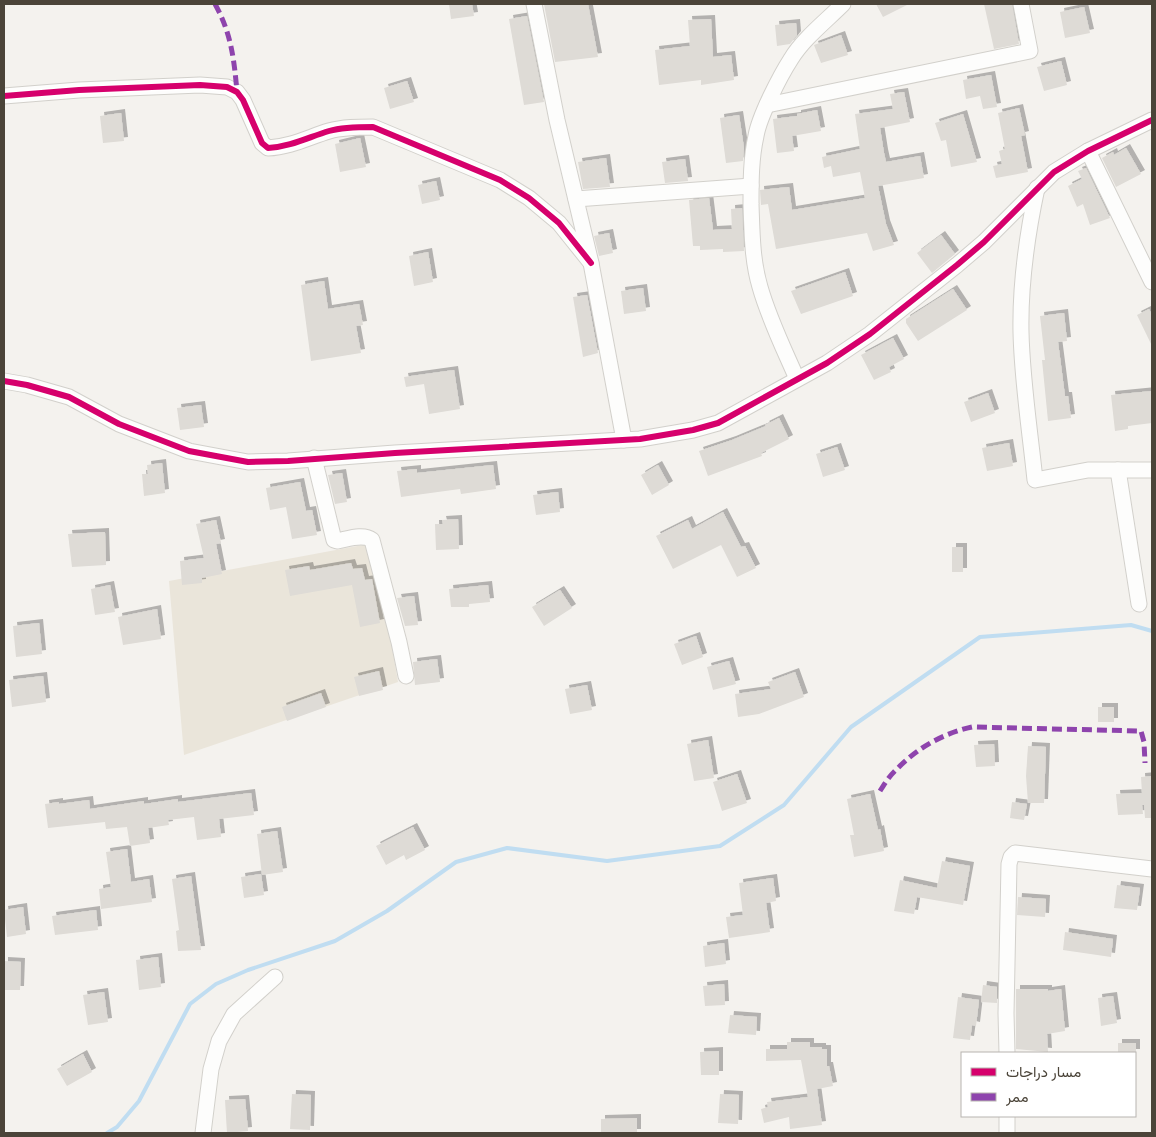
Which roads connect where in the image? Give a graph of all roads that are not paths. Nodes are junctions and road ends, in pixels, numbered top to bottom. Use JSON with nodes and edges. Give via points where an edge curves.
{"nodes":[{"id":1,"x":534,"y":4,"type":"edge"},
{"id":2,"x":843,"y":4,"type":"edge"},
{"id":3,"x":1021,"y":4,"type":"edge"},
{"id":4,"x":4,"y":96,"type":"edge"},
{"id":5,"x":767,"y":105,"type":"junction"},
{"id":6,"x":1152,"y":120,"type":"edge"},
{"id":7,"x":1088,"y":151,"type":"junction"},
{"id":8,"x":751,"y":186,"type":"junction"},
{"id":9,"x":1037,"y":188,"type":"junction"},
{"id":10,"x":576,"y":199,"type":"junction"},
{"id":11,"x":592,"y":263,"type":"junction"},
{"id":12,"x":1152,"y":282,"type":"edge"},
{"id":13,"x":798,"y":379,"type":"junction"},
{"id":14,"x":4,"y":381,"type":"edge"},
{"id":15,"x":624,"y":440,"type":"junction"},
{"id":16,"x":314,"y":458,"type":"junction"},
{"id":17,"x":1118,"y":470,"type":"junction"},
{"id":18,"x":1152,"y":470,"type":"edge"},
{"id":19,"x":1139,"y":604,"type":"dead end"},
{"id":20,"x":406,"y":676,"type":"dead end"},
{"id":21,"x":1152,"y":869,"type":"edge"},
{"id":22,"x":276,"y":976,"type":"dead end"},
{"id":23,"x":1007,"y":1052,"type":"edge"},
{"id":24,"x":1007,"y":1117,"type":"edge"},
{"id":25,"x":203,"y":1133,"type":"edge"},
{"id":26,"x":1007,"y":1133,"type":"edge"}],
"edges":[{"from":1,"to":10,"type":"street"},
{"from":2,"to":5,"type":"street","via":[[795,54]]},
{"from":3,"to":5,"type":"street","via":[[1030,51]]},
{"from":4,"to":11,"type":"street","via":[[79,90],[227,86],[237,92],[262,143],[268,148],[280,148],[354,126],[372,127],[500,180],[529,198],[559,224]]},
{"from":5,"to":8,"type":"street","via":[[756,134]]},
{"from":6,"to":7,"type":"street"},
{"from":7,"to":9,"type":"street","via":[[1054,172]]},
{"from":7,"to":12,"type":"street"},
{"from":8,"to":10,"type":"street"},
{"from":8,"to":13,"type":"street","via":[[754,261],[760,289]]},
{"from":9,"to":13,"type":"street","via":[[957,265],[870,334]]},
{"from":9,"to":17,"type":"street","via":[[1029,227],[1021,332],[1035,480],[1070,472]]},
{"from":10,"to":11,"type":"street"},
{"from":11,"to":15,"type":"street"},
{"from":13,"to":15,"type":"street","via":[[718,423]]},
{"from":14,"to":16,"type":"street","via":[[69,397],[119,424],[189,451],[248,462]]},
{"from":15,"to":16,"type":"street"},
{"from":16,"to":20,"type":"street","via":[[334,540],[362,536],[372,540]]},
{"from":17,"to":18,"type":"street"},
{"from":17,"to":19,"type":"street"},
{"from":21,"to":23,"type":"street","via":[[1016,853],[1012,857],[1009,874]]},
{"from":22,"to":25,"type":"street","via":[[234,1014],[218,1041]]},
{"from":24,"to":26,"type":"street"}]}
